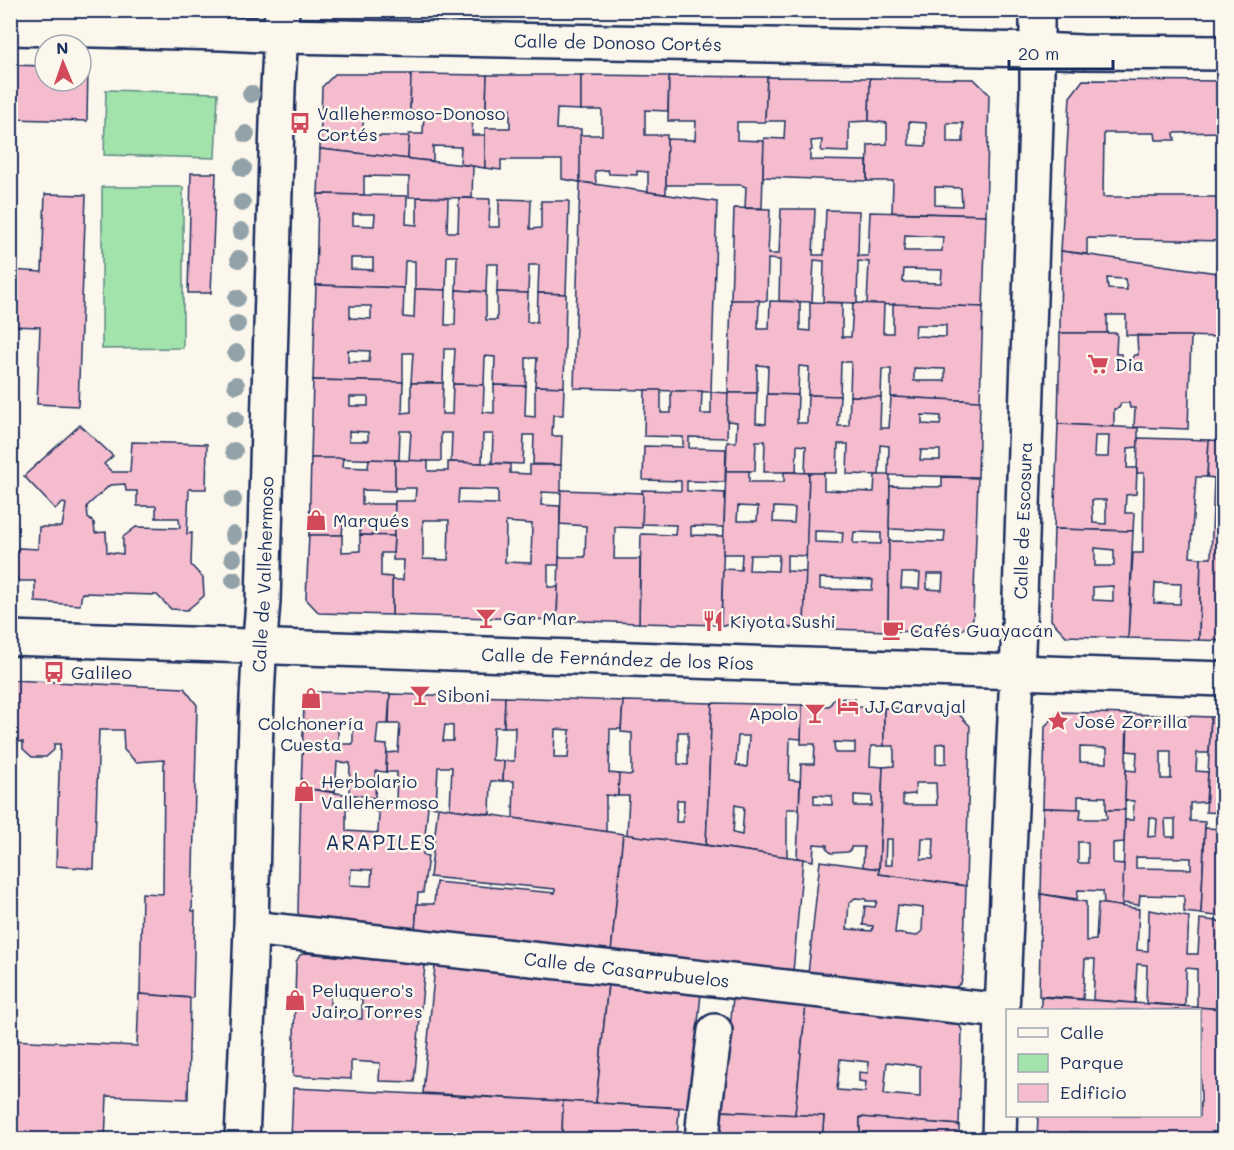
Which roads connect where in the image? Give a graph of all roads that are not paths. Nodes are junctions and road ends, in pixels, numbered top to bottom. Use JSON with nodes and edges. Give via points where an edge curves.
{"nodes":[{"id":1,"x":1037,"y":10,"type":"edge"},
{"id":2,"x":282,"y":23,"type":"edge"},
{"id":3,"x":10,"y":28,"type":"edge"},
{"id":4,"x":1037,"y":50,"type":"junction"},
{"id":5,"x":1224,"y":53,"type":"edge"},
{"id":6,"x":10,"y":638,"type":"edge"},
{"id":7,"x":259,"y":647,"type":"junction"},
{"id":8,"x":1017,"y":673,"type":"junction"},
{"id":9,"x":1224,"y":679,"type":"edge"},
{"id":10,"x":251,"y":928,"type":"junction"},
{"id":11,"x":1002,"y":1011,"type":"junction"},
{"id":12,"x":715,"y":1031,"type":"dead end"},
{"id":13,"x":242,"y":1140,"type":"edge"},
{"id":14,"x":702,"y":1140,"type":"edge"},
{"id":15,"x":999,"y":1140,"type":"edge"}],
"edges":[{"from":1,"to":4,"type":"street","name":"Calle de Escosura"},
{"from":2,"to":3,"type":"street","name":"Calle de Donoso Cortés","via":[[222,33]]},
{"from":2,"to":4,"type":"street","name":"Calle de Donoso Cortés"},
{"from":2,"to":7,"type":"street","name":"Calle de Vallehermoso"},
{"from":4,"to":5,"type":"street","name":"Calle de Donoso Cortés"},
{"from":4,"to":8,"type":"street","name":"Calle de Escosura"},
{"from":6,"to":7,"type":"street","name":"Calle de Fernández de los Ríos"},
{"from":7,"to":8,"type":"street","name":"Calle de Fernández de los Ríos"},
{"from":7,"to":10,"type":"street","name":"Calle de Vallehermoso"},
{"from":8,"to":9,"type":"street","name":"Calle de Fernández de los Ríos"},
{"from":8,"to":11,"type":"street","name":"Calle de Escosura"},
{"from":10,"to":11,"type":"street","name":"Calle de Casarrubuelos"},
{"from":10,"to":13,"type":"street","name":"Calle de Vallehermoso"},
{"from":11,"to":15,"type":"street","name":"Calle de Escosura"},
{"from":12,"to":14,"type":"street"}]}
